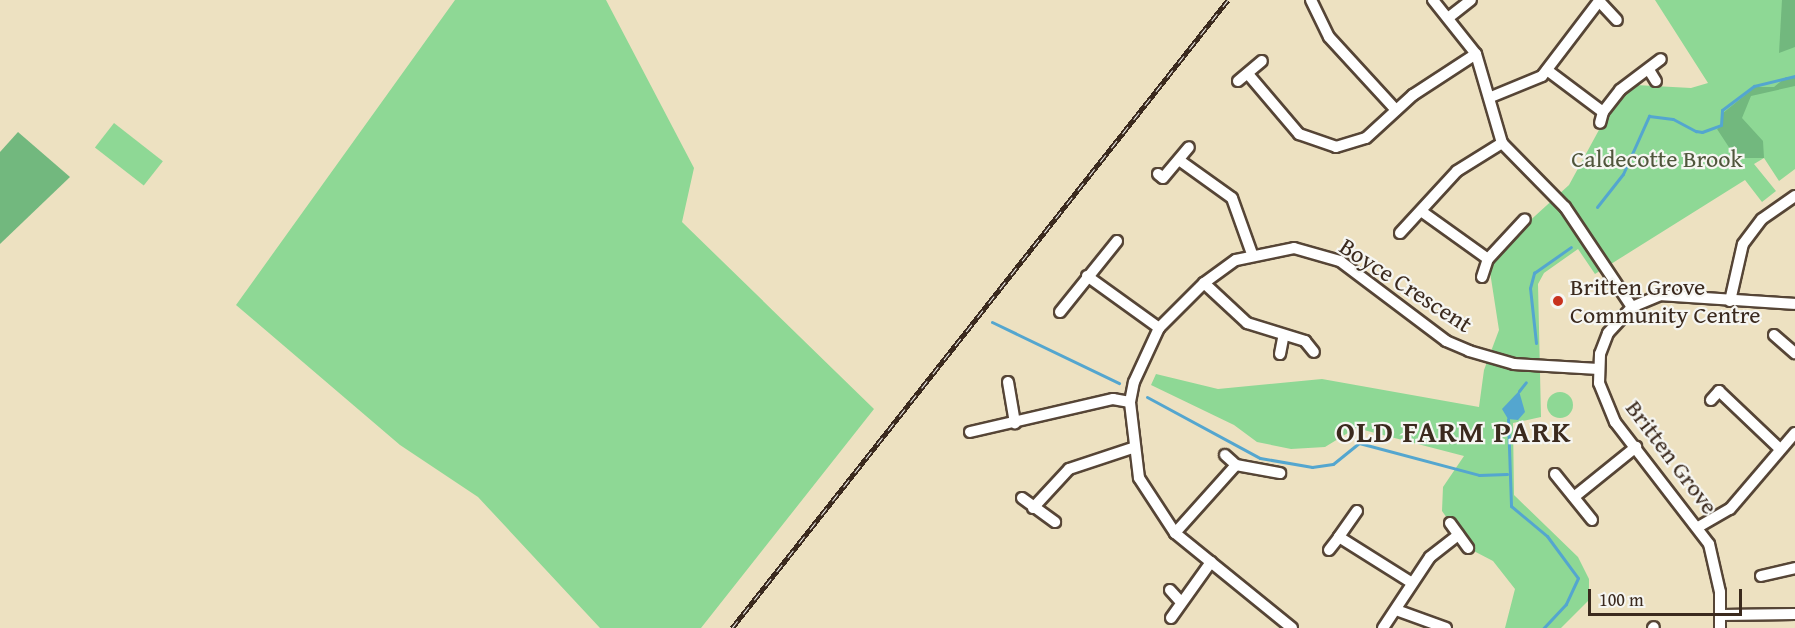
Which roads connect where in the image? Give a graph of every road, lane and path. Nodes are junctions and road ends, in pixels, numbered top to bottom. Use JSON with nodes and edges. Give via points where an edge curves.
{"nodes":[{"id":1,"x":1311,"y":0,"type":"edge"},
{"id":2,"x":1433,"y":0,"type":"edge"},
{"id":3,"x":1471,"y":0,"type":"edge"},
{"id":4,"x":1600,"y":0,"type":"edge"},
{"id":5,"x":1449,"y":18,"type":"junction"},
{"id":6,"x":1617,"y":20,"type":"dead end"},
{"id":7,"x":1476,"y":54,"type":"junction"},
{"id":8,"x":1661,"y":59,"type":"dead end"},
{"id":9,"x":1262,"y":61,"type":"dead end"},
{"id":10,"x":1547,"y":70,"type":"junction"},
{"id":11,"x":1649,"y":70,"type":"junction"},
{"id":12,"x":1248,"y":74,"type":"junction"},
{"id":13,"x":1238,"y":81,"type":"dead end"},
{"id":14,"x":1656,"y":81,"type":"dead end"},
{"id":15,"x":1491,"y":97,"type":"junction"},
{"id":16,"x":1396,"y":110,"type":"junction"},
{"id":17,"x":1502,"y":143,"type":"junction"},
{"id":18,"x":1189,"y":147,"type":"dead end"},
{"id":19,"x":1179,"y":160,"type":"junction"},
{"id":20,"x":1158,"y":174,"type":"dead end"},
{"id":21,"x":1795,"y":196,"type":"edge"},
{"id":22,"x":1421,"y":211,"type":"junction"},
{"id":23,"x":1525,"y":219,"type":"dead end"},
{"id":24,"x":1400,"y":233,"type":"dead end"},
{"id":25,"x":1117,"y":241,"type":"dead end"},
{"id":26,"x":1252,"y":254,"type":"junction"},
{"id":27,"x":1488,"y":259,"type":"junction"},
{"id":28,"x":1087,"y":276,"type":"junction"},
{"id":29,"x":1482,"y":277,"type":"dead end"},
{"id":30,"x":1204,"y":283,"type":"junction"},
{"id":31,"x":1730,"y":301,"type":"junction"},
{"id":32,"x":1795,"y":304,"type":"edge"},
{"id":33,"x":1632,"y":307,"type":"junction"},
{"id":34,"x":1060,"y":312,"type":"dead end"},
{"id":35,"x":1159,"y":328,"type":"junction"},
{"id":36,"x":1774,"y":335,"type":"dead end"},
{"id":37,"x":1283,"y":338,"type":"junction"},
{"id":38,"x":1314,"y":352,"type":"dead end"},
{"id":39,"x":1795,"y":353,"type":"edge"},
{"id":40,"x":1280,"y":354,"type":"dead end"},
{"id":41,"x":1598,"y":369,"type":"junction"},
{"id":42,"x":1008,"y":382,"type":"dead end"},
{"id":43,"x":1711,"y":400,"type":"dead end"},
{"id":44,"x":1130,"y":402,"type":"junction"},
{"id":45,"x":1015,"y":423,"type":"junction"},
{"id":46,"x":970,"y":432,"type":"dead end"},
{"id":47,"x":1795,"y":433,"type":"edge"},
{"id":48,"x":1636,"y":447,"type":"junction"},
{"id":49,"x":1132,"y":448,"type":"junction"},
{"id":50,"x":1780,"y":448,"type":"junction"},
{"id":51,"x":1225,"y":455,"type":"dead end"},
{"id":52,"x":1236,"y":465,"type":"junction"},
{"id":53,"x":1280,"y":473,"type":"dead end"},
{"id":54,"x":1555,"y":474,"type":"dead end"},
{"id":55,"x":1574,"y":497,"type":"junction"},
{"id":56,"x":1022,"y":498,"type":"dead end"},
{"id":57,"x":1033,"y":508,"type":"junction"},
{"id":58,"x":1357,"y":511,"type":"dead end"},
{"id":59,"x":1592,"y":520,"type":"dead end"},
{"id":60,"x":1055,"y":522,"type":"dead end"},
{"id":61,"x":1450,"y":523,"type":"dead end"},
{"id":62,"x":1700,"y":526,"type":"junction"},
{"id":63,"x":1175,"y":533,"type":"junction"},
{"id":64,"x":1458,"y":535,"type":"junction"},
{"id":65,"x":1339,"y":537,"type":"junction"},
{"id":66,"x":1468,"y":548,"type":"dead end"},
{"id":67,"x":1329,"y":550,"type":"dead end"},
{"id":68,"x":1211,"y":562,"type":"junction"},
{"id":69,"x":1795,"y":568,"type":"edge"},
{"id":70,"x":1761,"y":576,"type":"dead end"},
{"id":71,"x":1412,"y":583,"type":"junction"},
{"id":72,"x":1170,"y":590,"type":"dead end"},
{"id":73,"x":1179,"y":600,"type":"junction"},
{"id":74,"x":1399,"y":610,"type":"junction"},
{"id":75,"x":1795,"y":614,"type":"edge"},
{"id":76,"x":1722,"y":615,"type":"junction"},
{"id":77,"x":1171,"y":618,"type":"dead end"},
{"id":78,"x":1292,"y":628,"type":"edge"},
{"id":79,"x":1383,"y":628,"type":"edge"},
{"id":80,"x":1446,"y":628,"type":"edge"},
{"id":81,"x":1720,"y":628,"type":"edge"}],
"edges":[{"from":1,"to":16,"type":"street","via":[[1324,39]]},
{"from":2,"to":5,"type":"street"},
{"from":3,"to":5,"type":"street"},
{"from":4,"to":6,"type":"street"},
{"from":4,"to":10,"type":"street"},
{"from":5,"to":7,"type":"street"},
{"from":7,"to":15,"type":"street"},
{"from":7,"to":16,"type":"street"},
{"from":8,"to":11,"type":"street"},
{"from":9,"to":12,"type":"street"},
{"from":10,"to":11,"type":"street","via":[[1601,117],[1620,90]]},
{"from":10,"to":15,"type":"street","via":[[1525,87]]},
{"from":11,"to":14,"type":"street"},
{"from":12,"to":13,"type":"street"},
{"from":12,"to":16,"type":"street","via":[[1299,134],[1322,145],[1366,138]]},
{"from":15,"to":17,"type":"street"},
{"from":17,"to":22,"type":"street","via":[[1457,171]]},
{"from":17,"to":33,"type":"street","via":[[1564,207]]},
{"from":18,"to":19,"type":"street"},
{"from":19,"to":20,"type":"street","via":[[1163,178]]},
{"from":19,"to":26,"type":"street","via":[[1232,198]]},
{"from":21,"to":31,"type":"street","via":[[1762,219],[1743,243]]},
{"from":22,"to":24,"type":"street"},
{"from":22,"to":27,"type":"street"},
{"from":23,"to":27,"type":"street"},
{"from":25,"to":28,"type":"street"},
{"from":26,"to":30,"type":"street","name":"Boyce Crescent"},
{"from":26,"to":41,"type":"street","name":"Boyce Crescent","via":[[1294,248],[1340,261],[1446,341],[1469,351],[1514,364]]},
{"from":27,"to":29,"type":"street"},
{"from":28,"to":34,"type":"street"},
{"from":28,"to":35,"type":"street"},
{"from":30,"to":35,"type":"street","name":"Boyce Crescent"},
{"from":30,"to":37,"type":"street","via":[[1246,323]]},
{"from":31,"to":32,"type":"street","name":"Britten Grove"},
{"from":31,"to":33,"type":"street","name":"Britten Grove","via":[[1660,295]]},
{"from":33,"to":41,"type":"street","name":"Britten Grove","via":[[1608,333]]},
{"from":35,"to":44,"type":"street","name":"Boyce Crescent","via":[[1143,357]]},
{"from":36,"to":39,"type":"street"},
{"from":37,"to":38,"type":"street","via":[[1305,341]]},
{"from":37,"to":40,"type":"street"},
{"from":41,"to":48,"type":"street","name":"Britten Grove","via":[[1605,402]]},
{"from":42,"to":45,"type":"street"},
{"from":43,"to":50,"type":"street","via":[[1719,391]]},
{"from":44,"to":45,"type":"street","via":[[1113,399]]},
{"from":44,"to":49,"type":"street","name":"Boyce Crescent"},
{"from":45,"to":46,"type":"street"},
{"from":47,"to":50,"type":"street"},
{"from":48,"to":55,"type":"street"},
{"from":48,"to":62,"type":"street","name":"Britten Grove"},
{"from":49,"to":57,"type":"street","via":[[1069,469]]},
{"from":49,"to":63,"type":"street","name":"Boyce Crescent","via":[[1148,500]]},
{"from":50,"to":62,"type":"street","via":[[1730,509]]},
{"from":51,"to":52,"type":"street"},
{"from":52,"to":53,"type":"street"},
{"from":52,"to":63,"type":"street"},
{"from":54,"to":55,"type":"street"},
{"from":55,"to":59,"type":"street"},
{"from":56,"to":57,"type":"street"},
{"from":57,"to":60,"type":"street"},
{"from":58,"to":65,"type":"street"},
{"from":61,"to":64,"type":"street"},
{"from":62,"to":76,"type":"street","name":"Britten Grove","via":[[1717,573]]},
{"from":63,"to":68,"type":"street","name":"Boyce Crescent"},
{"from":64,"to":66,"type":"street"},
{"from":64,"to":71,"type":"street","via":[[1430,556]]},
{"from":65,"to":67,"type":"street"},
{"from":65,"to":71,"type":"street"},
{"from":68,"to":73,"type":"street"},
{"from":68,"to":78,"type":"street","name":"Boyce Crescent"},
{"from":69,"to":70,"type":"street"},
{"from":71,"to":74,"type":"street"},
{"from":72,"to":73,"type":"street"},
{"from":73,"to":77,"type":"street"},
{"from":74,"to":79,"type":"street"},
{"from":74,"to":80,"type":"street"},
{"from":75,"to":76,"type":"street"},
{"from":76,"to":81,"type":"street","name":"Britten Grove"}]}
